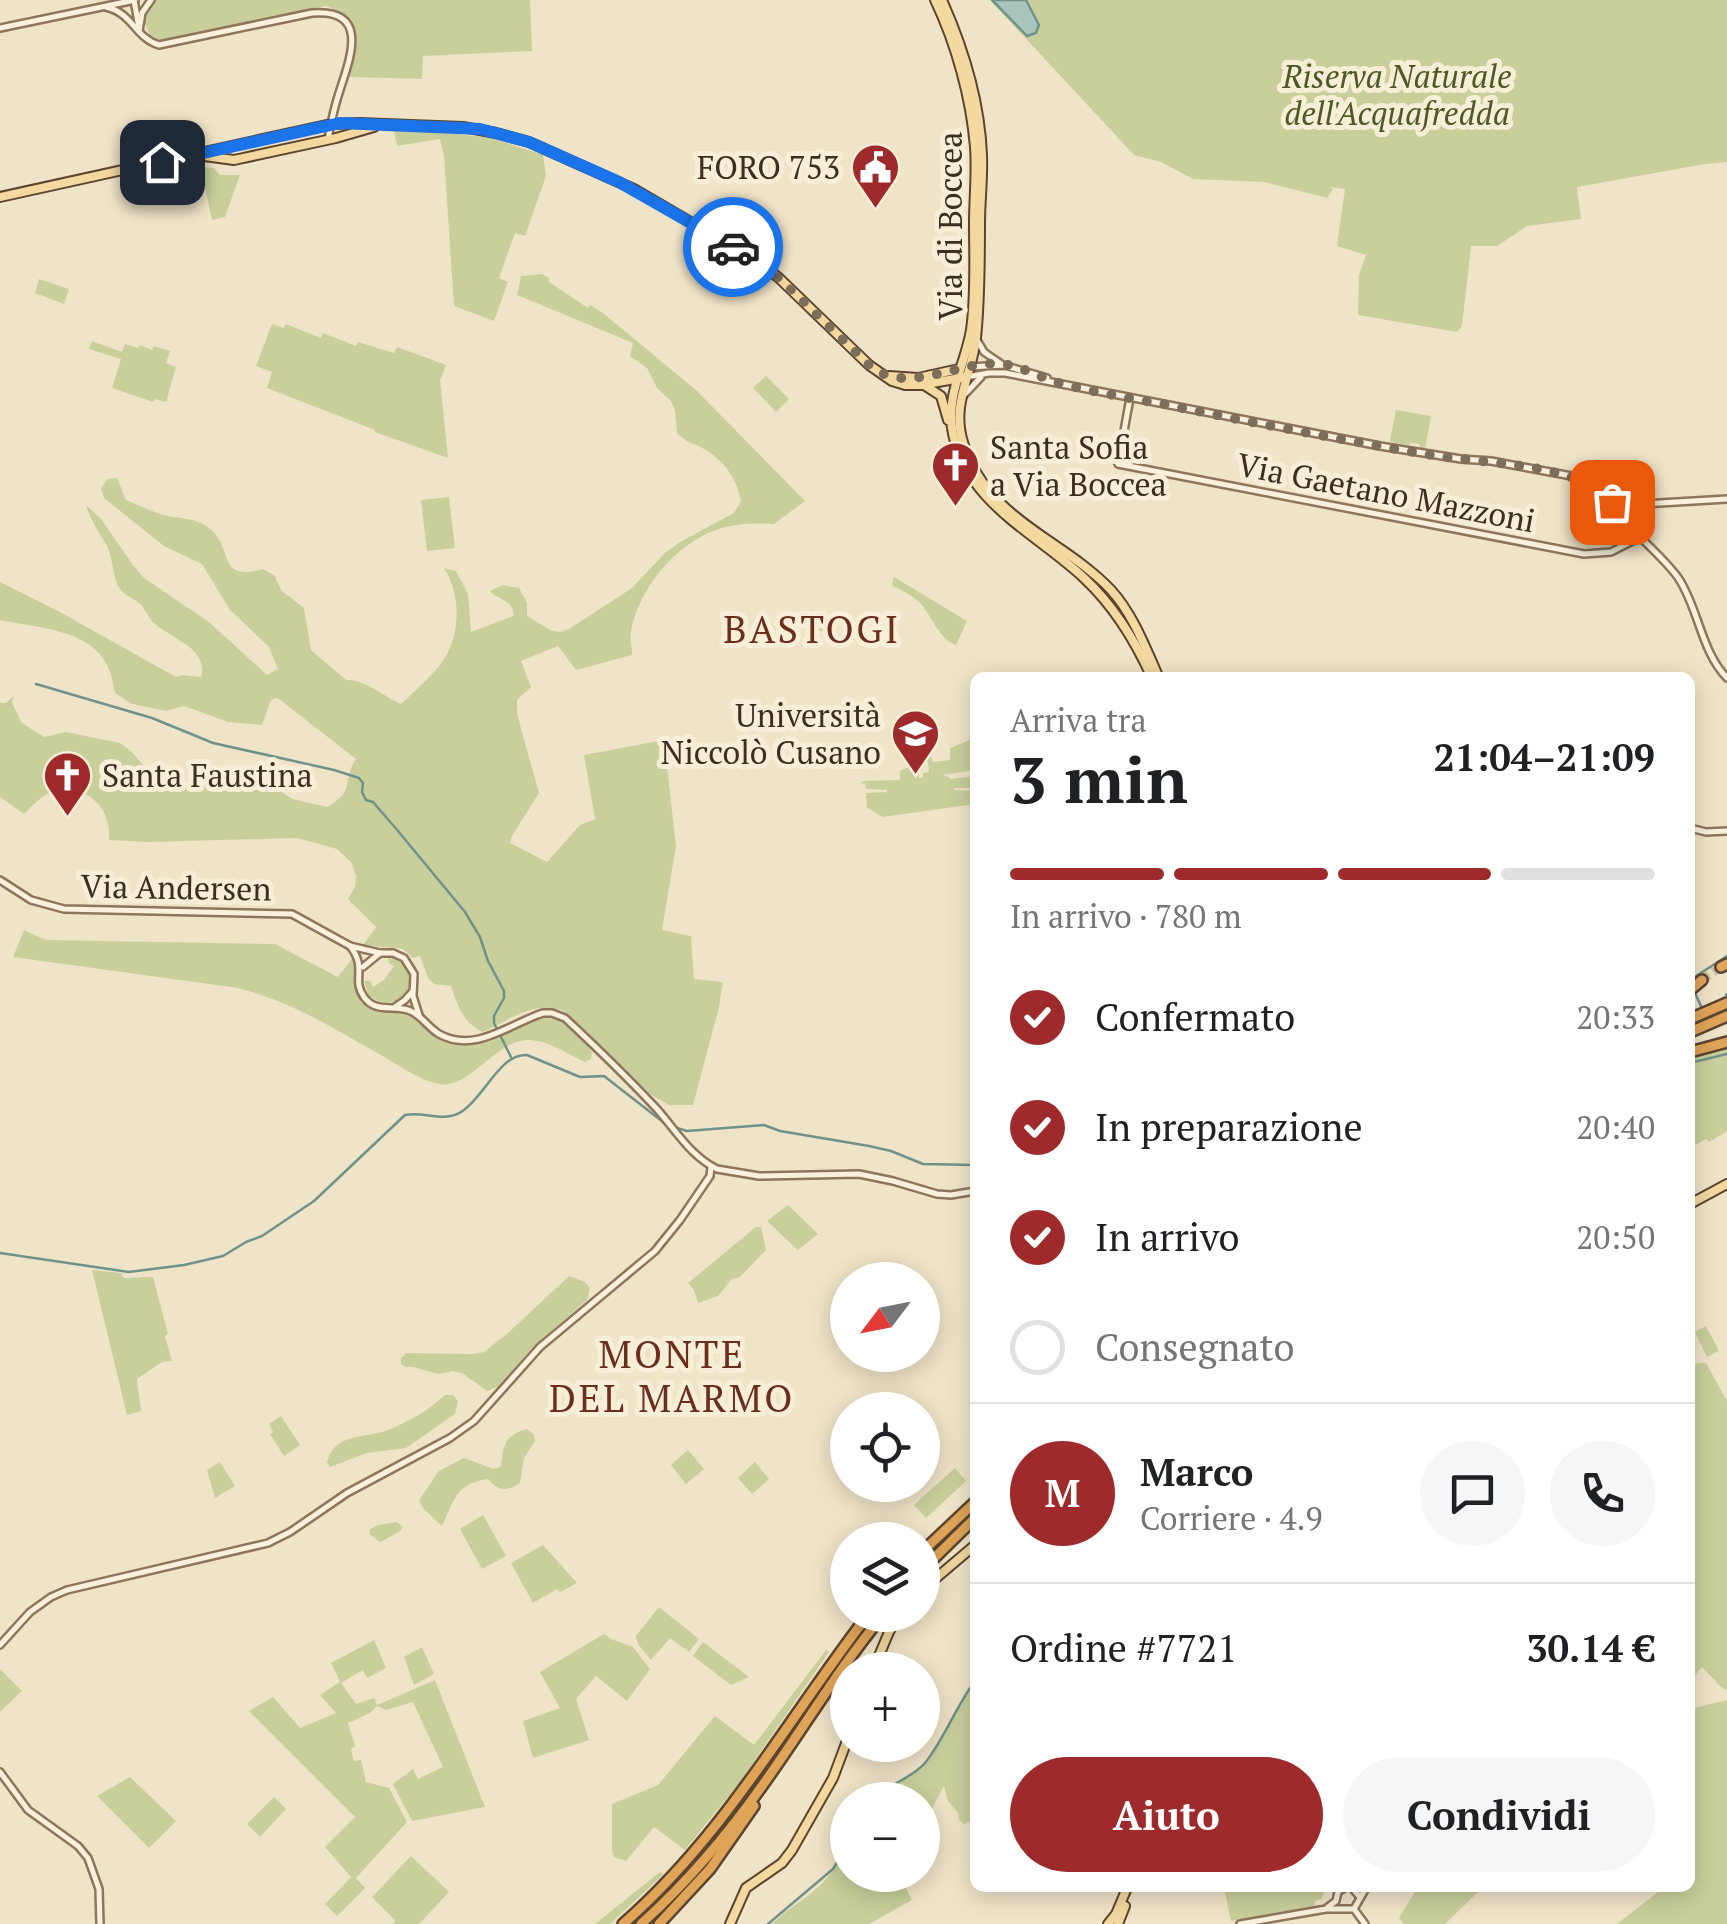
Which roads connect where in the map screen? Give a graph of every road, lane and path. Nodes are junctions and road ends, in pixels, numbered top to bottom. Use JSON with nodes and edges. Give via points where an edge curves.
{"nodes":[{"id":1,"x":134,"y":0,"type":"edge"},
{"id":2,"x":151,"y":0,"type":"edge"},
{"id":3,"x":939,"y":0,"type":"edge"},
{"id":4,"x":106,"y":7,"type":"junction"},
{"id":5,"x":0,"y":28,"type":"edge"},
{"id":6,"x":139,"y":31,"type":"junction"},
{"id":7,"x":330,"y":124,"type":"junction"},
{"id":8,"x":378,"y":125,"type":"junction"},
{"id":9,"x":328,"y":139,"type":"junction"},
{"id":10,"x":252,"y":141,"type":"junction"},
{"id":11,"x":192,"y":154,"type":"junction"},
{"id":12,"x":251,"y":156,"type":"junction"},
{"id":13,"x":0,"y":197,"type":"edge"},
{"id":14,"x":973,"y":337,"type":"junction"},
{"id":15,"x":1003,"y":364,"type":"junction"},
{"id":16,"x":962,"y":373,"type":"junction"},
{"id":17,"x":986,"y":373,"type":"junction"},
{"id":18,"x":931,"y":375,"type":"junction"},
{"id":19,"x":884,"y":376,"type":"junction"},
{"id":20,"x":1054,"y":382,"type":"junction"},
{"id":21,"x":924,"y":385,"type":"junction"},
{"id":22,"x":1130,"y":398,"type":"junction"},
{"id":23,"x":960,"y":400,"type":"junction"},
{"id":24,"x":953,"y":433,"type":"junction"},
{"id":25,"x":1609,"y":493,"type":"junction"},
{"id":26,"x":1727,"y":500,"type":"edge"},
{"id":27,"x":1642,"y":536,"type":"junction"},
{"id":28,"x":1152,"y":672,"type":"edge"},
{"id":29,"x":1153,"y":672,"type":"edge"},
{"id":30,"x":1727,"y":678,"type":"edge"},
{"id":31,"x":1695,"y":829,"type":"edge"},
{"id":32,"x":1727,"y":831,"type":"edge"},
{"id":33,"x":0,"y":880,"type":"edge"},
{"id":34,"x":350,"y":946,"type":"junction"},
{"id":35,"x":380,"y":953,"type":"junction"},
{"id":36,"x":361,"y":969,"type":"junction"},
{"id":37,"x":1702,"y":980,"type":"tunnel mouth"},
{"id":38,"x":1695,"y":986,"type":"edge"},
{"id":39,"x":413,"y":990,"type":"junction"},
{"id":40,"x":1727,"y":1003,"type":"edge"},
{"id":41,"x":392,"y":1008,"type":"junction"},
{"id":42,"x":1727,"y":1016,"type":"edge"},
{"id":43,"x":420,"y":1017,"type":"junction"},
{"id":44,"x":1695,"y":1017,"type":"edge"},
{"id":45,"x":1695,"y":1030,"type":"edge"},
{"id":46,"x":1727,"y":1042,"type":"edge"},
{"id":47,"x":1695,"y":1051,"type":"edge"},
{"id":48,"x":711,"y":1167,"type":"junction"},
{"id":49,"x":1727,"y":1184,"type":"edge"},
{"id":50,"x":970,"y":1192,"type":"edge"},
{"id":51,"x":1695,"y":1201,"type":"edge"},
{"id":52,"x":970,"y":1507,"type":"edge"},
{"id":53,"x":970,"y":1523,"type":"edge"},
{"id":54,"x":940,"y":1535,"type":"edge"},
{"id":55,"x":970,"y":1549,"type":"edge"},
{"id":56,"x":940,"y":1552,"type":"edge"},
{"id":57,"x":940,"y":1575,"type":"edge"},
{"id":58,"x":856,"y":1632,"type":"edge"},
{"id":59,"x":870,"y":1632,"type":"edge"},
{"id":60,"x":0,"y":1645,"type":"edge"},
{"id":61,"x":839,"y":1762,"type":"edge"},
{"id":62,"x":0,"y":1772,"type":"edge"},
{"id":63,"x":766,"y":1782,"type":"junction"},
{"id":64,"x":1127,"y":1892,"type":"edge"},
{"id":65,"x":1128,"y":1892,"type":"edge"},
{"id":66,"x":1338,"y":1892,"type":"edge"},
{"id":67,"x":1356,"y":1892,"type":"edge"},
{"id":68,"x":1363,"y":1892,"type":"edge"},
{"id":69,"x":1360,"y":1897,"type":"junction"},
{"id":70,"x":1336,"y":1901,"type":"junction"},
{"id":71,"x":1342,"y":1909,"type":"junction"},
{"id":72,"x":1354,"y":1909,"type":"junction"},
{"id":73,"x":1326,"y":1910,"type":"junction"},
{"id":74,"x":1119,"y":1923,"type":"edge"},
{"id":75,"x":100,"y":1924,"type":"edge"},
{"id":76,"x":623,"y":1924,"type":"edge"},
{"id":77,"x":641,"y":1924,"type":"edge"},
{"id":78,"x":659,"y":1924,"type":"edge"},
{"id":79,"x":730,"y":1924,"type":"edge"},
{"id":80,"x":1108,"y":1924,"type":"edge"},
{"id":81,"x":1240,"y":1924,"type":"edge"},
{"id":82,"x":1366,"y":1924,"type":"edge"}],
"edges":[{"from":1,"to":4,"type":"street"},
{"from":1,"to":6,"type":"street"},
{"from":2,"to":6,"type":"street"},
{"from":3,"to":14,"type":"main road","name":"Via di Boccea","via":[[975,144]]},
{"from":4,"to":5,"type":"street"},
{"from":4,"to":6,"type":"street","via":[[126,15]]},
{"from":6,"to":7,"type":"street","via":[[161,45],[312,13],[335,15],[353,47]]},
{"from":7,"to":8,"type":"main road"},
{"from":7,"to":9,"type":"street"},
{"from":7,"to":10,"type":"main road"},
{"from":8,"to":9,"type":"main road"},
{"from":8,"to":19,"type":"main road","via":[[496,132],[619,182],[771,271]]},
{"from":9,"to":12,"type":"main road"},
{"from":10,"to":11,"type":"main road"},
{"from":10,"to":12,"type":"street"},
{"from":11,"to":12,"type":"main road"},
{"from":11,"to":13,"type":"main road"},
{"from":14,"to":15,"type":"street"},
{"from":14,"to":16,"type":"main road","name":"Via di Boccea"},
{"from":14,"to":18,"type":"main road","via":[[952,364]]},
{"from":15,"to":16,"type":"street"},
{"from":15,"to":20,"type":"street"},
{"from":16,"to":17,"type":"street"},
{"from":16,"to":18,"type":"main road"},
{"from":16,"to":21,"type":"main road"},
{"from":16,"to":23,"type":"main road","name":"Via di Boccea"},
{"from":16,"to":24,"type":"main road","name":"Via di Boccea"},
{"from":17,"to":20,"type":"street"},
{"from":17,"to":23,"type":"street"},
{"from":18,"to":19,"type":"main road"},
{"from":19,"to":21,"type":"main road"},
{"from":20,"to":22,"type":"street"},
{"from":21,"to":24,"type":"main road","via":[[941,396]]},
{"from":22,"to":25,"type":"street","via":[[1577,477]]},
{"from":22,"to":27,"type":"street","name":"Via Gaetano Mazzoni","via":[[1118,464],[1584,554],[1610,552]]},
{"from":23,"to":29,"type":"main road","name":"Via di Boccea","via":[[963,443],[983,482],[1014,517],[1114,594]]},
{"from":24,"to":28,"type":"main road","name":"Via di Boccea","via":[[988,499],[1100,594]]},
{"from":25,"to":26,"type":"street","via":[[1646,505]]},
{"from":25,"to":27,"type":"street"},
{"from":27,"to":30,"type":"street","via":[[1680,580],[1713,663]]},
{"from":31,"to":32,"type":"street"},
{"from":33,"to":34,"type":"street","name":"Via Andersen","via":[[31,900],[64,909],[286,912]]},
{"from":34,"to":35,"type":"street","name":"Via Andersen"},
{"from":34,"to":36,"type":"street"},
{"from":35,"to":36,"type":"street"},
{"from":35,"to":39,"type":"street","name":"Via Andersen","via":[[407,960]]},
{"from":36,"to":41,"type":"street","via":[[366,998]]},
{"from":37,"to":38,"type":"highway"},
{"from":39,"to":41,"type":"street"},
{"from":39,"to":43,"type":"street","name":"Via Andersen"},
{"from":40,"to":44,"type":"highway"},
{"from":41,"to":43,"type":"street"},
{"from":42,"to":45,"type":"highway"},
{"from":43,"to":48,"type":"street","via":[[439,1034],[475,1041],[543,1013],[561,1016]]},
{"from":46,"to":47,"type":"highway"},
{"from":48,"to":50,"type":"street","via":[[759,1176],[859,1174],[941,1195]]},
{"from":48,"to":60,"type":"street","via":[[655,1252],[544,1344],[461,1431],[273,1541],[60,1592]]},
{"from":49,"to":51,"type":"main road"},
{"from":52,"to":54,"type":"highway"},
{"from":53,"to":56,"type":"highway"},
{"from":55,"to":57,"type":"main road"},
{"from":58,"to":76,"type":"highway","via":[[720,1823]]},
{"from":59,"to":63,"type":"highway"},
{"from":61,"to":79,"type":"main road","via":[[792,1850],[745,1889]]},
{"from":62,"to":75,"type":"street","via":[[33,1815],[88,1858],[99,1890]]},
{"from":63,"to":77,"type":"highway","via":[[695,1871]]},
{"from":63,"to":78,"type":"highway","via":[[726,1847]]},
{"from":64,"to":80,"type":"main road"},
{"from":65,"to":74,"type":"main road"},
{"from":66,"to":70,"type":"street"},
{"from":67,"to":69,"type":"street"},
{"from":68,"to":69,"type":"street"},
{"from":69,"to":72,"type":"street"},
{"from":70,"to":71,"type":"street"},
{"from":70,"to":73,"type":"street"},
{"from":71,"to":72,"type":"street"},
{"from":71,"to":73,"type":"street"},
{"from":72,"to":82,"type":"street"},
{"from":73,"to":81,"type":"street"}]}
